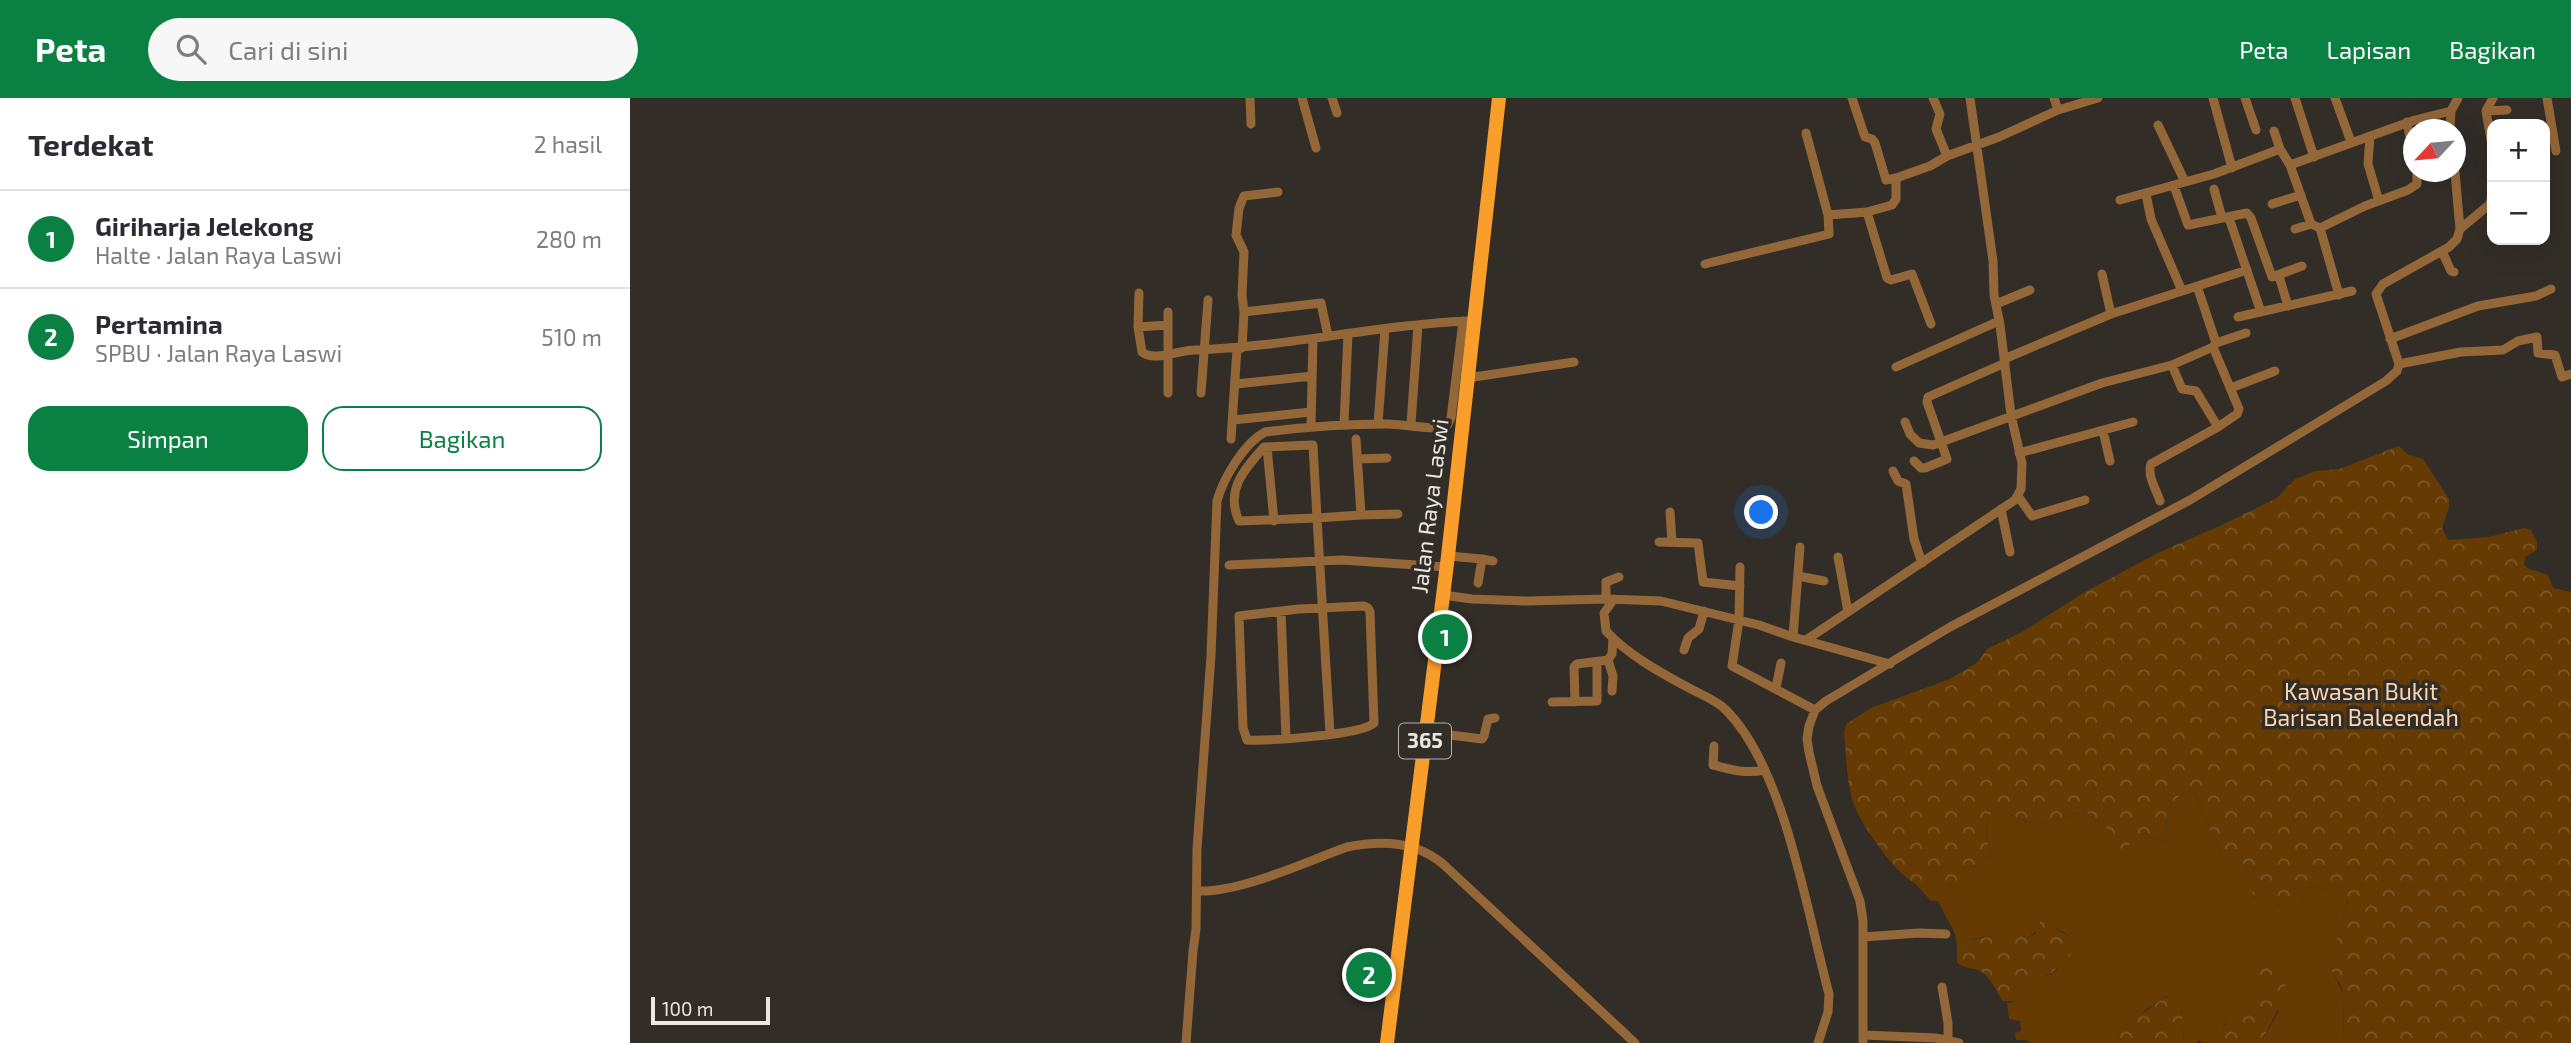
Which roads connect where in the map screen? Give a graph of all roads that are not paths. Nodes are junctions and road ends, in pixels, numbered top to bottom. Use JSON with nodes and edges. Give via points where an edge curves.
{"nodes":[{"id":1,"x":1250,"y":98,"type":"edge"},
{"id":2,"x":1302,"y":98,"type":"edge"},
{"id":3,"x":1332,"y":98,"type":"edge"},
{"id":4,"x":1499,"y":98,"type":"edge"},
{"id":5,"x":1852,"y":98,"type":"edge"},
{"id":6,"x":1933,"y":98,"type":"edge"},
{"id":7,"x":1970,"y":98,"type":"edge"},
{"id":8,"x":2054,"y":98,"type":"edge"},
{"id":9,"x":2098,"y":98,"type":"edge"},
{"id":10,"x":2213,"y":98,"type":"edge"},
{"id":11,"x":2245,"y":98,"type":"edge"},
{"id":12,"x":2295,"y":98,"type":"edge"},
{"id":13,"x":2335,"y":98,"type":"edge"},
{"id":14,"x":2458,"y":98,"type":"edge"},
{"id":15,"x":2493,"y":98,"type":"edge"},
{"id":16,"x":2547,"y":98,"type":"edge"},
{"id":17,"x":2058,"y":110,"type":"junction"},
{"id":18,"x":2507,"y":110,"type":"dead end"},
{"id":19,"x":2451,"y":111,"type":"junction"},
{"id":20,"x":2486,"y":111,"type":"junction"},
{"id":21,"x":1337,"y":113,"type":"dead end"},
{"id":22,"x":2419,"y":119,"type":"edge"},
{"id":23,"x":2451,"y":119,"type":"edge"},
{"id":24,"x":2487,"y":119,"type":"edge"},
{"id":25,"x":1251,"y":124,"type":"dead end"},
{"id":26,"x":2403,"y":124,"type":"edge"},
{"id":27,"x":2158,"y":125,"type":"dead end"},
{"id":28,"x":2256,"y":130,"type":"dead end"},
{"id":29,"x":2274,"y":131,"type":"dead end"},
{"id":30,"x":1805,"y":133,"type":"dead end"},
{"id":31,"x":2370,"y":136,"type":"junction"},
{"id":32,"x":2351,"y":142,"type":"junction"},
{"id":33,"x":1976,"y":146,"type":"junction"},
{"id":34,"x":1316,"y":148,"type":"dead end"},
{"id":35,"x":2280,"y":149,"type":"junction"},
{"id":36,"x":2556,"y":151,"type":"dead end"},
{"id":37,"x":1947,"y":156,"type":"junction"},
{"id":38,"x":2314,"y":158,"type":"junction"},
{"id":39,"x":2290,"y":165,"type":"junction"},
{"id":40,"x":2232,"y":168,"type":"junction"},
{"id":41,"x":1896,"y":178,"type":"junction"},
{"id":42,"x":2185,"y":182,"type":"junction"},
{"id":43,"x":2417,"y":182,"type":"edge"},
{"id":44,"x":2456,"y":182,"type":"edge"},
{"id":45,"x":2174,"y":186,"type":"junction"},
{"id":46,"x":2214,"y":189,"type":"dead end"},
{"id":47,"x":1278,"y":192,"type":"dead end"},
{"id":48,"x":2146,"y":194,"type":"junction"},
{"id":49,"x":2301,"y":195,"type":"junction"},
{"id":50,"x":2120,"y":200,"type":"dead end"},
{"id":51,"x":2379,"y":201,"type":"junction"},
{"id":52,"x":2272,"y":204,"type":"dead end"},
{"id":53,"x":2487,"y":206,"type":"edge"},
{"id":54,"x":1867,"y":212,"type":"junction"},
{"id":55,"x":1828,"y":215,"type":"junction"},
{"id":56,"x":2226,"y":218,"type":"junction"},
{"id":57,"x":2315,"y":226,"type":"junction"},
{"id":58,"x":2295,"y":229,"type":"dead end"},
{"id":59,"x":2460,"y":229,"type":"junction"},
{"id":60,"x":2442,"y":251,"type":"junction"},
{"id":61,"x":1705,"y":264,"type":"dead end"},
{"id":62,"x":2302,"y":266,"type":"dead end"},
{"id":63,"x":2247,"y":270,"type":"junction"},
{"id":64,"x":2454,"y":272,"type":"dead end"},
{"id":65,"x":2102,"y":274,"type":"dead end"},
{"id":66,"x":2279,"y":276,"type":"junction"},
{"id":67,"x":2197,"y":286,"type":"junction"},
{"id":68,"x":2551,"y":289,"type":"dead end"},
{"id":69,"x":2030,"y":290,"type":"dead end"},
{"id":70,"x":2182,"y":291,"type":"junction"},
{"id":71,"x":2352,"y":291,"type":"dead end"},
{"id":72,"x":1139,"y":293,"type":"dead end"},
{"id":73,"x":2339,"y":295,"type":"junction"},
{"id":74,"x":1208,"y":300,"type":"dead end"},
{"id":75,"x":1996,"y":304,"type":"junction"},
{"id":76,"x":2288,"y":306,"type":"junction"},
{"id":77,"x":1168,"y":312,"type":"dead end"},
{"id":78,"x":1244,"y":312,"type":"junction"},
{"id":79,"x":2261,"y":312,"type":"junction"},
{"id":80,"x":2111,"y":314,"type":"junction"},
{"id":81,"x":2238,"y":317,"type":"dead end"},
{"id":82,"x":1999,"y":321,"type":"junction"},
{"id":83,"x":1931,"y":324,"type":"dead end"},
{"id":84,"x":1418,"y":325,"type":"junction"},
{"id":85,"x":1168,"y":326,"type":"junction"},
{"id":86,"x":1138,"y":327,"type":"junction"},
{"id":87,"x":1467,"y":328,"type":"junction"},
{"id":88,"x":1385,"y":329,"type":"junction"},
{"id":89,"x":2246,"y":333,"type":"dead end"},
{"id":90,"x":1348,"y":334,"type":"junction"},
{"id":91,"x":1328,"y":337,"type":"junction"},
{"id":92,"x":1313,"y":339,"type":"junction"},
{"id":93,"x":2390,"y":339,"type":"junction"},
{"id":94,"x":2215,"y":345,"type":"junction"},
{"id":95,"x":1239,"y":349,"type":"junction"},
{"id":96,"x":1202,"y":350,"type":"junction"},
{"id":97,"x":1168,"y":353,"type":"junction"},
{"id":98,"x":2005,"y":361,"type":"junction"},
{"id":99,"x":1574,"y":362,"type":"dead end"},
{"id":100,"x":2399,"y":364,"type":"junction"},
{"id":101,"x":2172,"y":365,"type":"junction"},
{"id":102,"x":1896,"y":367,"type":"dead end"},
{"id":103,"x":2275,"y":371,"type":"dead end"},
{"id":104,"x":2571,"y":374,"type":"edge"},
{"id":105,"x":1312,"y":376,"type":"junction"},
{"id":106,"x":1467,"y":378,"type":"junction"},
{"id":107,"x":1236,"y":384,"type":"junction"},
{"id":108,"x":2231,"y":388,"type":"junction"},
{"id":109,"x":1168,"y":393,"type":"dead end"},
{"id":110,"x":1200,"y":393,"type":"dead end"},
{"id":111,"x":1311,"y":412,"type":"junction"},
{"id":112,"x":2016,"y":413,"type":"junction"},
{"id":113,"x":1233,"y":420,"type":"junction"},
{"id":114,"x":1905,"y":422,"type":"dead end"},
{"id":115,"x":2133,"y":422,"type":"dead end"},
{"id":116,"x":1378,"y":424,"type":"junction"},
{"id":117,"x":1411,"y":424,"type":"junction"},
{"id":118,"x":1344,"y":425,"type":"junction"},
{"id":119,"x":1311,"y":426,"type":"junction"},
{"id":120,"x":2218,"y":428,"type":"junction"},
{"id":121,"x":2103,"y":430,"type":"junction"},
{"id":122,"x":1938,"y":438,"type":"junction"},
{"id":123,"x":1231,"y":439,"type":"dead end"},
{"id":124,"x":1356,"y":439,"type":"dead end"},
{"id":125,"x":1267,"y":447,"type":"junction"},
{"id":126,"x":2019,"y":453,"type":"junction"},
{"id":127,"x":1387,"y":458,"type":"dead end"},
{"id":128,"x":1357,"y":459,"type":"junction"},
{"id":129,"x":1914,"y":461,"type":"dead end"},
{"id":130,"x":2110,"y":461,"type":"dead end"},
{"id":131,"x":1893,"y":471,"type":"dead end"},
{"id":132,"x":2018,"y":496,"type":"junction"},
{"id":133,"x":2085,"y":500,"type":"dead end"},
{"id":134,"x":2160,"y":500,"type":"dead end"},
{"id":135,"x":2001,"y":509,"type":"junction"},
{"id":136,"x":1670,"y":512,"type":"dead end"},
{"id":137,"x":1398,"y":514,"type":"dead end"},
{"id":138,"x":1361,"y":515,"type":"junction"},
{"id":139,"x":1317,"y":518,"type":"junction"},
{"id":140,"x":1274,"y":521,"type":"junction"},
{"id":141,"x":1659,"y":542,"type":"dead end"},
{"id":142,"x":1672,"y":542,"type":"junction"},
{"id":143,"x":1800,"y":547,"type":"dead end"},
{"id":144,"x":2010,"y":552,"type":"dead end"},
{"id":145,"x":1838,"y":557,"type":"dead end"},
{"id":146,"x":1482,"y":559,"type":"junction"},
{"id":147,"x":1493,"y":561,"type":"dead end"},
{"id":148,"x":1447,"y":562,"type":"junction"},
{"id":149,"x":1321,"y":563,"type":"junction"},
{"id":150,"x":1922,"y":563,"type":"junction"},
{"id":151,"x":1229,"y":565,"type":"dead end"},
{"id":152,"x":1740,"y":567,"type":"dead end"},
{"id":153,"x":1798,"y":576,"type":"junction"},
{"id":154,"x":1619,"y":577,"type":"dead end"},
{"id":155,"x":1824,"y":581,"type":"dead end"},
{"id":156,"x":1478,"y":583,"type":"dead end"},
{"id":157,"x":1740,"y":586,"type":"junction"},
{"id":158,"x":1443,"y":595,"type":"junction"},
{"id":159,"x":1610,"y":599,"type":"junction"},
{"id":160,"x":1322,"y":608,"type":"junction"},
{"id":161,"x":1281,"y":611,"type":"junction"},
{"id":162,"x":1704,"y":611,"type":"junction"},
{"id":163,"x":1848,"y":612,"type":"junction"},
{"id":164,"x":1739,"y":620,"type":"junction"},
{"id":165,"x":1793,"y":637,"type":"junction"},
{"id":166,"x":1613,"y":638,"type":"junction"},
{"id":167,"x":1806,"y":640,"type":"junction"},
{"id":168,"x":1684,"y":650,"type":"dead end"},
{"id":169,"x":1608,"y":660,"type":"junction"},
{"id":170,"x":1597,"y":663,"type":"junction"},
{"id":171,"x":1782,"y":663,"type":"dead end"},
{"id":172,"x":1890,"y":664,"type":"junction"},
{"id":173,"x":1776,"y":688,"type":"junction"},
{"id":174,"x":1612,"y":691,"type":"dead end"},
{"id":175,"x":1552,"y":702,"type":"dead end"},
{"id":176,"x":1575,"y":702,"type":"junction"},
{"id":177,"x":1815,"y":710,"type":"junction"},
{"id":178,"x":1495,"y":718,"type":"dead end"},
{"id":179,"x":1426,"y":732,"type":"junction"},
{"id":180,"x":1330,"y":734,"type":"junction"},
{"id":181,"x":1286,"y":738,"type":"junction"},
{"id":182,"x":1714,"y":746,"type":"dead end"},
{"id":183,"x":1765,"y":770,"type":"junction"},
{"id":184,"x":1412,"y":848,"type":"junction"},
{"id":185,"x":1197,"y":891,"type":"junction"},
{"id":186,"x":1945,"y":934,"type":"dead end"},
{"id":187,"x":1863,"y":937,"type":"junction"},
{"id":188,"x":1942,"y":987,"type":"dead end"},
{"id":189,"x":1863,"y":1039,"type":"edge"},
{"id":190,"x":1953,"y":1042,"type":"edge"},
{"id":191,"x":1186,"y":1043,"type":"edge"},
{"id":192,"x":1387,"y":1043,"type":"edge"},
{"id":193,"x":1635,"y":1043,"type":"edge"},
{"id":194,"x":1818,"y":1043,"type":"edge"}],
"edges":[{"from":1,"to":25,"type":"street"},
{"from":2,"to":34,"type":"street"},
{"from":3,"to":21,"type":"street"},
{"from":4,"to":87,"type":"main road","name":"Jalan Raya Laswi","number":"365"},
{"from":5,"to":41,"type":"street","via":[[1865,137],[1875,143],[1886,180]]},
{"from":6,"to":37,"type":"street","via":[[1940,114],[1936,129]]},
{"from":7,"to":33,"type":"street"},
{"from":8,"to":17,"type":"street"},
{"from":9,"to":17,"type":"street"},
{"from":10,"to":40,"type":"street"},
{"from":11,"to":28,"type":"street"},
{"from":12,"to":38,"type":"street"},
{"from":13,"to":32,"type":"street"},
{"from":14,"to":19,"type":"street"},
{"from":15,"to":20,"type":"street"},
{"from":16,"to":36,"type":"street"},
{"from":17,"to":33,"type":"street"},
{"from":18,"to":20,"type":"street"},
{"from":19,"to":22,"type":"street"},
{"from":19,"to":23,"type":"street"},
{"from":20,"to":24,"type":"street"},
{"from":26,"to":31,"type":"street"},
{"from":27,"to":42,"type":"street"},
{"from":29,"to":35,"type":"street"},
{"from":30,"to":55,"type":"street"},
{"from":31,"to":32,"type":"street"},
{"from":31,"to":51,"type":"street","via":[[2370,176]]},
{"from":32,"to":38,"type":"street"},
{"from":33,"to":37,"type":"street"},
{"from":33,"to":75,"type":"street"},
{"from":35,"to":39,"type":"street"},
{"from":35,"to":40,"type":"street"},
{"from":37,"to":41,"type":"street"},
{"from":38,"to":39,"type":"street"},
{"from":39,"to":49,"type":"street"},
{"from":40,"to":42,"type":"street"},
{"from":41,"to":54,"type":"street","via":[[1895,203]]},
{"from":42,"to":45,"type":"street"},
{"from":43,"to":51,"type":"street"},
{"from":44,"to":59,"type":"street"},
{"from":45,"to":48,"type":"street"},
{"from":45,"to":56,"type":"street","via":[[2188,225]]},
{"from":46,"to":56,"type":"street"},
{"from":47,"to":78,"type":"street","via":[[1244,196],[1239,208],[1236,235],[1244,252]]},
{"from":48,"to":50,"type":"street"},
{"from":48,"to":70,"type":"street","via":[[2151,219]]},
{"from":49,"to":52,"type":"street"},
{"from":49,"to":57,"type":"street"},
{"from":51,"to":57,"type":"street"},
{"from":53,"to":59,"type":"street"},
{"from":54,"to":55,"type":"street"},
{"from":54,"to":83,"type":"street","via":[[1887,278],[1912,274]]},
{"from":55,"to":61,"type":"street","via":[[1826,236]]},
{"from":56,"to":63,"type":"street"},
{"from":56,"to":66,"type":"street","via":[[2248,214],[2272,277]]},
{"from":57,"to":58,"type":"street"},
{"from":57,"to":73,"type":"street"},
{"from":59,"to":60,"type":"street","via":[[2457,240]]},
{"from":60,"to":64,"type":"street"},
{"from":60,"to":93,"type":"street","via":[[2379,287],[2376,301]]},
{"from":62,"to":66,"type":"street"},
{"from":63,"to":67,"type":"street"},
{"from":63,"to":79,"type":"street"},
{"from":65,"to":80,"type":"street"},
{"from":66,"to":76,"type":"street"},
{"from":67,"to":70,"type":"street"},
{"from":67,"to":94,"type":"street"},
{"from":68,"to":93,"type":"street","via":[[2479,306]]},
{"from":69,"to":75,"type":"street"},
{"from":70,"to":80,"type":"street"},
{"from":71,"to":73,"type":"street"},
{"from":72,"to":86,"type":"street"},
{"from":73,"to":76,"type":"street"},
{"from":74,"to":96,"type":"street"},
{"from":75,"to":82,"type":"street"},
{"from":76,"to":79,"type":"street"},
{"from":77,"to":85,"type":"street"},
{"from":78,"to":91,"type":"street","via":[[1321,303]]},
{"from":78,"to":95,"type":"street"},
{"from":79,"to":81,"type":"street"},
{"from":80,"to":98,"type":"street"},
{"from":82,"to":98,"type":"street"},
{"from":82,"to":102,"type":"street"},
{"from":84,"to":87,"type":"street"},
{"from":84,"to":88,"type":"street"},
{"from":84,"to":117,"type":"street"},
{"from":85,"to":86,"type":"street"},
{"from":85,"to":97,"type":"street"},
{"from":86,"to":97,"type":"street","via":[[1142,352],[1152,356]]},
{"from":87,"to":106,"type":"main road","name":"Jalan Raya Laswi","number":"365"},
{"from":87,"to":117,"type":"street","via":[[1450,423],[1439,428]]},
{"from":88,"to":90,"type":"street"},
{"from":88,"to":116,"type":"street"},
{"from":89,"to":94,"type":"street"},
{"from":90,"to":91,"type":"street"},
{"from":90,"to":118,"type":"street"},
{"from":91,"to":92,"type":"street"},
{"from":92,"to":95,"type":"street"},
{"from":92,"to":105,"type":"street"},
{"from":93,"to":100,"type":"street"},
{"from":94,"to":101,"type":"street"},
{"from":94,"to":108,"type":"street"},
{"from":95,"to":96,"type":"street"},
{"from":95,"to":107,"type":"street"},
{"from":96,"to":97,"type":"street"},
{"from":96,"to":110,"type":"street"},
{"from":97,"to":109,"type":"street"},
{"from":98,"to":112,"type":"street"},
{"from":98,"to":122,"type":"street","via":[[1928,397]]},
{"from":99,"to":106,"type":"street"},
{"from":100,"to":104,"type":"street","via":[[2461,352],[2503,350],[2537,337],[2538,353],[2555,355],[2561,377]]},
{"from":100,"to":172,"type":"street","via":[[2386,381],[2202,493],[1951,626]]},
{"from":101,"to":112,"type":"street"},
{"from":101,"to":120,"type":"street","via":[[2183,391],[2194,389]]},
{"from":103,"to":108,"type":"street"},
{"from":105,"to":107,"type":"street"},
{"from":105,"to":111,"type":"street"},
{"from":106,"to":148,"type":"main road","name":"Jalan Raya Laswi","number":"365"},
{"from":107,"to":113,"type":"street"},
{"from":108,"to":120,"type":"street","via":[[2238,412]]},
{"from":111,"to":113,"type":"street"},
{"from":111,"to":119,"type":"street"},
{"from":112,"to":122,"type":"street","via":[[1976,430]]},
{"from":112,"to":126,"type":"street"},
{"from":113,"to":123,"type":"street"},
{"from":114,"to":122,"type":"street","via":[[1919,443],[1928,445]]},
{"from":115,"to":121,"type":"street"},
{"from":116,"to":117,"type":"street"},
{"from":116,"to":118,"type":"street"},
{"from":118,"to":119,"type":"street"},
{"from":119,"to":185,"type":"street","via":[[1259,435],[1229,470],[1217,500]]},
{"from":120,"to":134,"type":"street","via":[[2151,464]]},
{"from":121,"to":126,"type":"street"},
{"from":121,"to":130,"type":"street"},
{"from":122,"to":129,"type":"street","via":[[1946,460],[1925,468]]},
{"from":124,"to":128,"type":"street"},
{"from":125,"to":139,"type":"street","via":[[1313,444]]},
{"from":125,"to":140,"type":"street"},
{"from":125,"to":140,"type":"street","via":[[1236,484],[1238,520]]},
{"from":126,"to":132,"type":"street","via":[[2022,476]]},
{"from":127,"to":128,"type":"street"},
{"from":128,"to":138,"type":"street"},
{"from":131,"to":150,"type":"street","via":[[1898,481],[1906,484]]},
{"from":132,"to":133,"type":"street","via":[[2032,516]]},
{"from":132,"to":135,"type":"street"},
{"from":135,"to":144,"type":"street"},
{"from":135,"to":150,"type":"street"},
{"from":136,"to":142,"type":"street"},
{"from":137,"to":138,"type":"street"},
{"from":138,"to":139,"type":"street"},
{"from":139,"to":140,"type":"street"},
{"from":139,"to":149,"type":"street"},
{"from":141,"to":142,"type":"street"},
{"from":142,"to":157,"type":"street","via":[[1699,544],[1704,583]]},
{"from":143,"to":153,"type":"street"},
{"from":145,"to":163,"type":"street"},
{"from":146,"to":147,"type":"street"},
{"from":146,"to":148,"type":"street"},
{"from":146,"to":156,"type":"street"},
{"from":148,"to":149,"type":"street"},
{"from":148,"to":158,"type":"main road","name":"Jalan Raya Laswi","number":"365"},
{"from":149,"to":151,"type":"street"},
{"from":149,"to":160,"type":"street"},
{"from":150,"to":163,"type":"street"},
{"from":152,"to":157,"type":"street"},
{"from":153,"to":155,"type":"street"},
{"from":153,"to":165,"type":"street"},
{"from":154,"to":159,"type":"street","via":[[1606,582]]},
{"from":157,"to":164,"type":"street"},
{"from":158,"to":159,"type":"street","via":[[1527,601]]},
{"from":158,"to":179,"type":"main road","name":"Jalan Raya Laswi","number":"365"},
{"from":159,"to":162,"type":"street","via":[[1661,601]]},
{"from":159,"to":166,"type":"street","via":[[1604,613],[1606,631]]},
{"from":160,"to":161,"type":"street"},
{"from":160,"to":180,"type":"street"},
{"from":160,"to":180,"type":"street","via":[[1364,606],[1370,612],[1374,723],[1369,728]]},
{"from":161,"to":181,"type":"street"},
{"from":161,"to":181,"type":"street","via":[[1239,616],[1238,634],[1244,736],[1247,740]]},
{"from":162,"to":164,"type":"street"},
{"from":162,"to":168,"type":"street","via":[[1699,629],[1688,638]]},
{"from":163,"to":167,"type":"street"},
{"from":164,"to":165,"type":"street"},
{"from":164,"to":173,"type":"street","via":[[1732,666]]},
{"from":165,"to":167,"type":"street"},
{"from":166,"to":169,"type":"street"},
{"from":166,"to":183,"type":"street","via":[[1668,677],[1724,708]]},
{"from":167,"to":172,"type":"street"},
{"from":169,"to":170,"type":"street"},
{"from":169,"to":174,"type":"street"},
{"from":170,"to":176,"type":"street","via":[[1574,667]]},
{"from":170,"to":176,"type":"street","via":[[1597,701]]},
{"from":171,"to":173,"type":"street"},
{"from":172,"to":177,"type":"street"},
{"from":173,"to":177,"type":"street"},
{"from":175,"to":176,"type":"street"},
{"from":177,"to":187,"type":"street","via":[[1808,752],[1860,901]]},
{"from":178,"to":179,"type":"street","via":[[1488,719],[1482,739]]},
{"from":179,"to":184,"type":"main road","name":"Jalan Raya Laswi","number":"365"},
{"from":180,"to":181,"type":"street"},
{"from":182,"to":183,"type":"street","via":[[1713,765],[1745,774]]},
{"from":183,"to":194,"type":"street","via":[[1790,843],[1829,993]]},
{"from":184,"to":185,"type":"street","via":[[1364,844],[1234,887]]},
{"from":184,"to":192,"type":"main road","name":"Jalan Raya Laswi","number":"365"},
{"from":184,"to":193,"type":"street","via":[[1443,864]]},
{"from":185,"to":191,"type":"street"},
{"from":186,"to":187,"type":"street"},
{"from":187,"to":189,"type":"street"},
{"from":188,"to":190,"type":"street"},
{"from":189,"to":190,"type":"street"}]}
